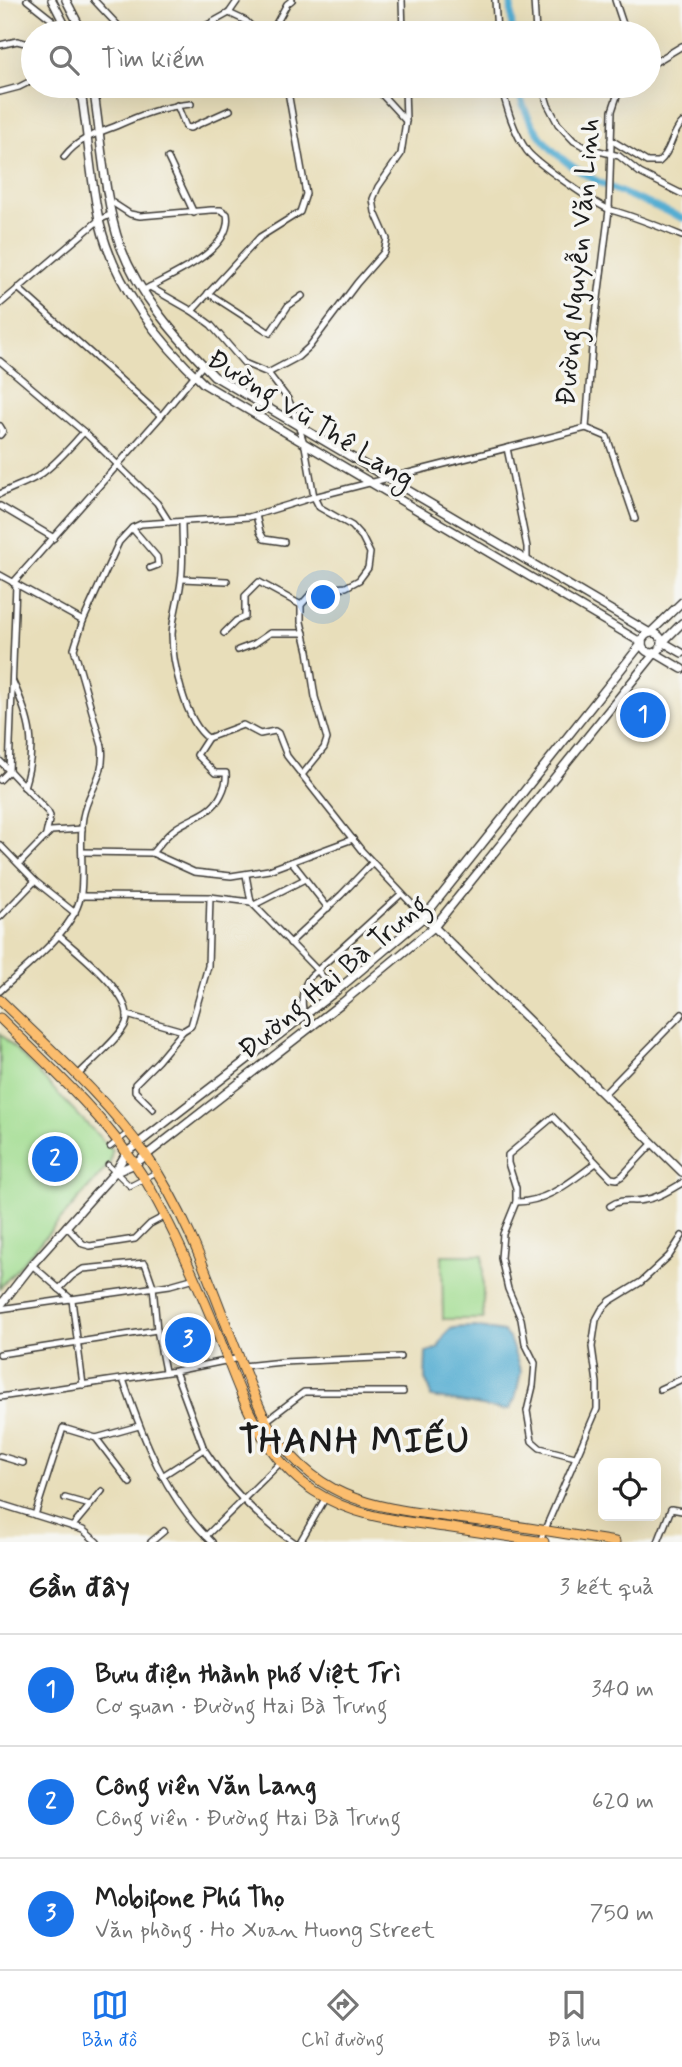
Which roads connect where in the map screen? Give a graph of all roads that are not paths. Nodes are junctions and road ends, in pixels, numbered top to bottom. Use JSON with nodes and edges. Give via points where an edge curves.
{"nodes":[{"id":1,"x":27,"y":0,"type":"edge"},
{"id":2,"x":52,"y":0,"type":"edge"},
{"id":3,"x":66,"y":0,"type":"edge"},
{"id":4,"x":94,"y":0,"type":"edge"},
{"id":5,"x":238,"y":0,"type":"edge"},
{"id":6,"x":401,"y":0,"type":"edge"},
{"id":7,"x":495,"y":0,"type":"edge"},
{"id":8,"x":534,"y":0,"type":"edge"},
{"id":9,"x":615,"y":0,"type":"edge"},
{"id":10,"x":288,"y":1,"type":"edge"},
{"id":11,"x":229,"y":13,"type":"junction"},
{"id":12,"x":52,"y":21,"type":"edge"},
{"id":13,"x":63,"y":21,"type":"edge"},
{"id":14,"x":77,"y":21,"type":"edge"},
{"id":15,"x":113,"y":21,"type":"edge"},
{"id":16,"x":215,"y":21,"type":"edge"},
{"id":17,"x":246,"y":21,"type":"edge"},
{"id":18,"x":277,"y":21,"type":"edge"},
{"id":19,"x":402,"y":21,"type":"edge"},
{"id":20,"x":496,"y":21,"type":"edge"},
{"id":21,"x":535,"y":21,"type":"edge"},
{"id":22,"x":622,"y":21,"type":"edge"},
{"id":23,"x":21,"y":42,"type":"edge"},
{"id":24,"x":0,"y":45,"type":"edge"},
{"id":25,"x":682,"y":46,"type":"edge"},
{"id":26,"x":661,"y":59,"type":"edge"},
{"id":27,"x":21,"y":86,"type":"edge"},
{"id":28,"x":0,"y":92,"type":"edge"},
{"id":29,"x":82,"y":98,"type":"edge"},
{"id":30,"x":95,"y":98,"type":"edge"},
{"id":31,"x":289,"y":98,"type":"edge"},
{"id":32,"x":385,"y":98,"type":"edge"},
{"id":33,"x":405,"y":98,"type":"edge"},
{"id":34,"x":505,"y":98,"type":"edge"},
{"id":35,"x":546,"y":98,"type":"edge"},
{"id":36,"x":616,"y":98,"type":"edge"},
{"id":37,"x":191,"y":104,"type":"dead end"},
{"id":38,"x":177,"y":105,"type":"junction"},
{"id":39,"x":230,"y":110,"type":"dead end"},
{"id":40,"x":406,"y":121,"type":"junction"},
{"id":41,"x":682,"y":123,"type":"edge"},
{"id":42,"x":100,"y":132,"type":"junction"},
{"id":43,"x":88,"y":136,"type":"junction"},
{"id":44,"x":611,"y":139,"type":"junction"},
{"id":45,"x":64,"y":157,"type":"dead end"},
{"id":46,"x":611,"y":157,"type":"junction"},
{"id":47,"x":167,"y":158,"type":"dead end"},
{"id":48,"x":682,"y":194,"type":"edge"},
{"id":49,"x":110,"y":201,"type":"junction"},
{"id":50,"x":609,"y":210,"type":"junction"},
{"id":51,"x":194,"y":212,"type":"junction"},
{"id":52,"x":112,"y":214,"type":"junction"},
{"id":53,"x":100,"y":220,"type":"junction"},
{"id":54,"x":682,"y":236,"type":"edge"},
{"id":55,"x":18,"y":288,"type":"junction"},
{"id":56,"x":147,"y":289,"type":"junction"},
{"id":57,"x":208,"y":293,"type":"junction"},
{"id":58,"x":302,"y":296,"type":"dead end"},
{"id":59,"x":0,"y":304,"type":"edge"},
{"id":60,"x":192,"y":312,"type":"junction"},
{"id":61,"x":0,"y":361,"type":"edge"},
{"id":62,"x":203,"y":365,"type":"junction"},
{"id":63,"x":268,"y":373,"type":"junction"},
{"id":64,"x":194,"y":375,"type":"junction"},
{"id":65,"x":161,"y":416,"type":"junction"},
{"id":66,"x":0,"y":426,"type":"edge"},
{"id":67,"x":299,"y":427,"type":"junction"},
{"id":68,"x":586,"y":428,"type":"junction"},
{"id":69,"x":84,"y":432,"type":"junction"},
{"id":70,"x":0,"y":435,"type":"edge"},
{"id":71,"x":305,"y":446,"type":"junction"},
{"id":72,"x":507,"y":448,"type":"junction"},
{"id":73,"x":118,"y":465,"type":"junction"},
{"id":74,"x":389,"y":480,"type":"junction"},
{"id":75,"x":370,"y":484,"type":"junction"},
{"id":76,"x":0,"y":495,"type":"edge"},
{"id":77,"x":314,"y":497,"type":"junction"},
{"id":78,"x":0,"y":506,"type":"edge"},
{"id":79,"x":256,"y":515,"type":"junction"},
{"id":80,"x":635,"y":519,"type":"dead end"},
{"id":81,"x":169,"y":522,"type":"junction"},
{"id":82,"x":182,"y":522,"type":"junction"},
{"id":83,"x":132,"y":528,"type":"junction"},
{"id":84,"x":54,"y":538,"type":"junction"},
{"id":85,"x":284,"y":542,"type":"dead end"},
{"id":86,"x":527,"y":561,"type":"junction"},
{"id":87,"x":150,"y":568,"type":"dead end"},
{"id":88,"x":0,"y":575,"type":"edge"},
{"id":89,"x":182,"y":579,"type":"junction"},
{"id":90,"x":227,"y":582,"type":"dead end"},
{"id":91,"x":15,"y":584,"type":"junction"},
{"id":92,"x":682,"y":602,"type":"edge"},
{"id":93,"x":301,"y":605,"type":"junction"},
{"id":94,"x":83,"y":621,"type":"junction"},
{"id":95,"x":682,"y":623,"type":"edge"},
{"id":96,"x":224,"y":633,"type":"dead end"},
{"id":97,"x":650,"y":633,"type":"junction"},
{"id":98,"x":304,"y":634,"type":"junction"},
{"id":99,"x":663,"y":642,"type":"junction"},
{"id":100,"x":642,"y":643,"type":"junction"},
{"id":101,"x":238,"y":650,"type":"dead end"},
{"id":102,"x":655,"y":653,"type":"junction"},
{"id":103,"x":682,"y":653,"type":"edge"},
{"id":104,"x":682,"y":669,"type":"edge"},
{"id":105,"x":12,"y":681,"type":"junction"},
{"id":106,"x":208,"y":738,"type":"junction"},
{"id":107,"x":0,"y":761,"type":"edge"},
{"id":108,"x":9,"y":771,"type":"junction"},
{"id":109,"x":302,"y":775,"type":"junction"},
{"id":110,"x":0,"y":780,"type":"edge"},
{"id":111,"x":24,"y":787,"type":"junction"},
{"id":112,"x":82,"y":829,"type":"junction"},
{"id":113,"x":46,"y":835,"type":"junction"},
{"id":114,"x":354,"y":839,"type":"junction"},
{"id":115,"x":0,"y":845,"type":"edge"},
{"id":116,"x":82,"y":852,"type":"junction"},
{"id":117,"x":152,"y":853,"type":"junction"},
{"id":118,"x":292,"y":862,"type":"junction"},
{"id":119,"x":372,"y":863,"type":"junction"},
{"id":120,"x":19,"y":864,"type":"junction"},
{"id":121,"x":246,"y":875,"type":"junction"},
{"id":122,"x":305,"y":878,"type":"junction"},
{"id":123,"x":35,"y":881,"type":"junction"},
{"id":124,"x":401,"y":894,"type":"junction"},
{"id":125,"x":81,"y":897,"type":"junction"},
{"id":126,"x":210,"y":897,"type":"junction"},
{"id":127,"x":253,"y":903,"type":"junction"},
{"id":128,"x":327,"y":908,"type":"junction"},
{"id":129,"x":75,"y":913,"type":"junction"},
{"id":130,"x":0,"y":917,"type":"edge"},
{"id":131,"x":424,"y":917,"type":"junction"},
{"id":132,"x":435,"y":927,"type":"junction"},
{"id":133,"x":58,"y":935,"type":"junction"},
{"id":134,"x":290,"y":943,"type":"junction"},
{"id":135,"x":318,"y":971,"type":"junction"},
{"id":136,"x":0,"y":991,"type":"edge"},
{"id":137,"x":335,"y":992,"type":"junction"},
{"id":138,"x":0,"y":1000,"type":"edge"},
{"id":139,"x":682,"y":1014,"type":"edge"},
{"id":140,"x":127,"y":1015,"type":"junction"},
{"id":141,"x":304,"y":1016,"type":"junction"},
{"id":142,"x":0,"y":1018,"type":"edge"},
{"id":143,"x":183,"y":1031,"type":"junction"},
{"id":144,"x":77,"y":1076,"type":"junction"},
{"id":145,"x":604,"y":1094,"type":"junction"},
{"id":146,"x":153,"y":1109,"type":"dead end"},
{"id":147,"x":128,"y":1133,"type":"junction"},
{"id":148,"x":118,"y":1141,"type":"junction"},
{"id":149,"x":653,"y":1143,"type":"junction"},
{"id":150,"x":137,"y":1144,"type":"junction"},
{"id":151,"x":110,"y":1147,"type":"dead end"},
{"id":152,"x":127,"y":1152,"type":"junction"},
{"id":153,"x":146,"y":1156,"type":"junction"},
{"id":154,"x":596,"y":1163,"type":"junction"},
{"id":155,"x":135,"y":1164,"type":"junction"},
{"id":156,"x":108,"y":1165,"type":"dead end"},
{"id":157,"x":115,"y":1172,"type":"junction"},
{"id":158,"x":157,"y":1172,"type":"junction"},
{"id":159,"x":682,"y":1172,"type":"edge"},
{"id":160,"x":144,"y":1179,"type":"junction"},
{"id":161,"x":682,"y":1182,"type":"edge"},
{"id":162,"x":516,"y":1202,"type":"junction"},
{"id":163,"x":610,"y":1206,"type":"dead end"},
{"id":164,"x":165,"y":1216,"type":"junction"},
{"id":165,"x":66,"y":1226,"type":"junction"},
{"id":166,"x":682,"y":1236,"type":"edge"},
{"id":167,"x":32,"y":1265,"type":"junction"},
{"id":168,"x":195,"y":1278,"type":"junction"},
{"id":169,"x":153,"y":1286,"type":"junction"},
{"id":170,"x":60,"y":1289,"type":"junction"},
{"id":171,"x":72,"y":1300,"type":"junction"},
{"id":172,"x":0,"y":1307,"type":"edge"},
{"id":173,"x":157,"y":1330,"type":"junction"},
{"id":174,"x":78,"y":1342,"type":"junction"},
{"id":175,"x":0,"y":1354,"type":"edge"},
{"id":176,"x":400,"y":1357,"type":"dead end"},
{"id":177,"x":229,"y":1362,"type":"junction"},
{"id":178,"x":241,"y":1362,"type":"junction"},
{"id":179,"x":165,"y":1371,"type":"junction"},
{"id":180,"x":175,"y":1371,"type":"junction"},
{"id":181,"x":123,"y":1379,"type":"junction"},
{"id":182,"x":682,"y":1379,"type":"edge"},
{"id":183,"x":83,"y":1385,"type":"junction"},
{"id":184,"x":660,"y":1389,"type":"dead end"},
{"id":185,"x":403,"y":1392,"type":"dead end"},
{"id":186,"x":0,"y":1397,"type":"edge"},
{"id":187,"x":266,"y":1421,"type":"junction"},
{"id":188,"x":139,"y":1426,"type":"junction"},
{"id":189,"x":96,"y":1438,"type":"junction"},
{"id":190,"x":205,"y":1449,"type":"junction"},
{"id":191,"x":0,"y":1456,"type":"edge"},
{"id":192,"x":575,"y":1457,"type":"junction"},
{"id":193,"x":281,"y":1461,"type":"junction"},
{"id":194,"x":23,"y":1463,"type":"dead end"},
{"id":195,"x":162,"y":1476,"type":"junction"},
{"id":196,"x":130,"y":1483,"type":"dead end"},
{"id":197,"x":330,"y":1488,"type":"junction"},
{"id":198,"x":102,"y":1491,"type":"dead end"},
{"id":199,"x":65,"y":1498,"type":"dead end"},
{"id":200,"x":326,"y":1498,"type":"junction"},
{"id":201,"x":242,"y":1500,"type":"junction"},
{"id":202,"x":1,"y":1504,"type":"edge"},
{"id":203,"x":90,"y":1505,"type":"junction"},
{"id":204,"x":682,"y":1511,"type":"edge"},
{"id":205,"x":0,"y":1513,"type":"edge"},
{"id":206,"x":35,"y":1515,"type":"junction"},
{"id":207,"x":479,"y":1521,"type":"junction"},
{"id":208,"x":72,"y":1527,"type":"junction"},
{"id":209,"x":542,"y":1530,"type":"junction"},
{"id":210,"x":164,"y":1531,"type":"dead end"},
{"id":211,"x":476,"y":1531,"type":"junction"},
{"id":212,"x":206,"y":1536,"type":"junction"},
{"id":213,"x":537,"y":1541,"type":"edge"},
{"id":214,"x":97,"y":1542,"type":"edge"},
{"id":215,"x":151,"y":1542,"type":"edge"},
{"id":216,"x":212,"y":1542,"type":"edge"},
{"id":217,"x":294,"y":1542,"type":"edge"},
{"id":218,"x":300,"y":1542,"type":"edge"},
{"id":219,"x":475,"y":1542,"type":"edge"},
{"id":220,"x":614,"y":1542,"type":"edge"},
{"id":221,"x":658,"y":1542,"type":"edge"}],
"edges":[{"from":1,"to":12,"type":"street"},
{"from":2,"to":13,"type":"street"},
{"from":3,"to":14,"type":"street"},
{"from":4,"to":15,"type":"street"},
{"from":5,"to":11,"type":"street"},
{"from":6,"to":19,"type":"street"},
{"from":7,"to":20,"type":"street"},
{"from":8,"to":21,"type":"street"},
{"from":9,"to":22,"type":"street"},
{"from":10,"to":18,"type":"street"},
{"from":11,"to":16,"type":"street"},
{"from":11,"to":17,"type":"street"},
{"from":23,"to":24,"type":"street"},
{"from":25,"to":26,"type":"street"},
{"from":27,"to":28,"type":"street"},
{"from":29,"to":43,"type":"street","name":"Đường Vũ Thê Lang"},
{"from":30,"to":42,"type":"street","name":"Đường Vũ Thê Lang"},
{"from":31,"to":57,"type":"street","via":[[306,194],[300,212],[260,237]]},
{"from":32,"to":40,"type":"street"},
{"from":33,"to":40,"type":"street"},
{"from":34,"to":50,"type":"street","via":[[528,153]]},
{"from":35,"to":46,"type":"street","via":[[558,124],[574,141]]},
{"from":36,"to":44,"type":"street","name":"Đường Nguyễn Văn Linh"},
{"from":37,"to":38,"type":"street"},
{"from":38,"to":39,"type":"street","via":[[190,128]]},
{"from":38,"to":42,"type":"street"},
{"from":40,"to":63,"type":"street","via":[[401,154],[373,199],[387,239],[384,252],[309,347]]},
{"from":41,"to":44,"type":"street","via":[[659,162],[647,162]]},
{"from":42,"to":43,"type":"street"},
{"from":42,"to":49,"type":"street","name":"Đường Vũ Thê Lang"},
{"from":43,"to":45,"type":"street"},
{"from":43,"to":53,"type":"street","name":"Đường Vũ Thê Lang"},
{"from":44,"to":46,"type":"street","name":"Đường Nguyễn Văn Linh"},
{"from":46,"to":48,"type":"street"},
{"from":46,"to":50,"type":"street","name":"Đường Nguyễn Văn Linh"},
{"from":47,"to":51,"type":"street"},
{"from":49,"to":51,"type":"street","via":[[140,216]]},
{"from":49,"to":52,"type":"street","name":"Đường Vũ Thê Lang"},
{"from":50,"to":54,"type":"street"},
{"from":50,"to":68,"type":"street","name":"Đường Nguyễn Văn Linh"},
{"from":51,"to":56,"type":"street","via":[[220,210],[227,214],[224,234],[198,260]]},
{"from":52,"to":53,"type":"street"},
{"from":52,"to":56,"type":"street","name":"Đường Vũ Thê Lang","via":[[120,245]]},
{"from":53,"to":55,"type":"street"},
{"from":53,"to":64,"type":"street","name":"Đường Vũ Thê Lang","via":[[118,273],[171,351]]},
{"from":55,"to":59,"type":"street"},
{"from":55,"to":65,"type":"street"},
{"from":56,"to":60,"type":"street"},
{"from":56,"to":62,"type":"street","name":"Đường Vũ Thê Lang","via":[[181,343]]},
{"from":57,"to":58,"type":"street","via":[[267,333]]},
{"from":57,"to":60,"type":"street"},
{"from":60,"to":63,"type":"street","via":[[244,363]]},
{"from":61,"to":69,"type":"street"},
{"from":62,"to":64,"type":"street"},
{"from":62,"to":67,"type":"street","name":"Đường Vũ Thê Lang"},
{"from":63,"to":67,"type":"street","via":[[288,400]]},
{"from":64,"to":65,"type":"street"},
{"from":64,"to":71,"type":"street","name":"Đường Vũ Thê Lang"},
{"from":65,"to":73,"type":"street"},
{"from":66,"to":70,"type":"street"},
{"from":67,"to":71,"type":"street"},
{"from":67,"to":74,"type":"street","name":"Đường Vũ Thê Lang"},
{"from":68,"to":72,"type":"street","name":"Đường Nguyễn Văn Linh"},
{"from":68,"to":80,"type":"street","via":[[607,437]]},
{"from":69,"to":73,"type":"street"},
{"from":69,"to":76,"type":"street","via":[[37,477]]},
{"from":71,"to":75,"type":"street","name":"Đường Vũ Thê Lang"},
{"from":71,"to":77,"type":"street"},
{"from":72,"to":74,"type":"street","name":"Đường Nguyễn Văn Linh"},
{"from":72,"to":86,"type":"street"},
{"from":73,"to":81,"type":"street","via":[[157,503]]},
{"from":73,"to":84,"type":"street"},
{"from":74,"to":75,"type":"street","name":"Đường Nguyễn Văn Linh"},
{"from":74,"to":86,"type":"street","name":"Đường Vũ Thê Lang"},
{"from":75,"to":77,"type":"street","name":"Đường Nguyễn Văn Linh"},
{"from":75,"to":100,"type":"street","name":"Đường Vũ Thê Lang"},
{"from":77,"to":79,"type":"street","name":"Đường Nguyễn Văn Linh"},
{"from":77,"to":93,"type":"street","via":[[323,511],[352,526],[370,553],[368,568],[359,580],[345,587],[321,589]]},
{"from":78,"to":84,"type":"street"},
{"from":79,"to":82,"type":"street","name":"Đường Nguyễn Văn Linh"},
{"from":79,"to":85,"type":"street","via":[[264,539]]},
{"from":81,"to":82,"type":"street","name":"Đường Nguyễn Văn Linh"},
{"from":81,"to":83,"type":"street","name":"Đường Nguyễn Văn Linh"},
{"from":82,"to":89,"type":"street"},
{"from":83,"to":87,"type":"street","via":[[157,557],[159,565]]},
{"from":83,"to":94,"type":"street","via":[[118,542]]},
{"from":84,"to":91,"type":"street"},
{"from":86,"to":97,"type":"street","name":"Đường Vũ Thê Lang"},
{"from":88,"to":91,"type":"street"},
{"from":89,"to":90,"type":"street"},
{"from":89,"to":106,"type":"street","via":[[173,648],[193,719]]},
{"from":91,"to":94,"type":"street"},
{"from":91,"to":105,"type":"street"},
{"from":92,"to":97,"type":"street"},
{"from":93,"to":96,"type":"street","via":[[259,582],[245,596],[245,617]]},
{"from":93,"to":98,"type":"street"},
{"from":94,"to":112,"type":"street","via":[[75,657],[104,760]]},
{"from":95,"to":99,"type":"street"},
{"from":97,"to":99,"type":"street","via":[[659,634]]},
{"from":97,"to":100,"type":"street"},
{"from":98,"to":101,"type":"street","via":[[270,633]]},
{"from":98,"to":109,"type":"street","via":[[327,739]]},
{"from":99,"to":102,"type":"street"},
{"from":99,"to":103,"type":"street"},
{"from":100,"to":102,"type":"street","via":[[646,651]]},
{"from":100,"to":131,"type":"street","name":"Đường Hai Bà Trưng"},
{"from":102,"to":104,"type":"street"},
{"from":102,"to":132,"type":"street","name":"Đường Hai Bà Trưng"},
{"from":105,"to":108,"type":"street"},
{"from":105,"to":111,"type":"street","via":[[26,713],[32,748]]},
{"from":106,"to":109,"type":"street","via":[[243,725],[263,735],[275,731]]},
{"from":106,"to":117,"type":"street","via":[[197,755],[215,773],[226,773],[223,790],[208,812],[178,826]]},
{"from":107,"to":108,"type":"street"},
{"from":108,"to":110,"type":"street"},
{"from":108,"to":111,"type":"street"},
{"from":109,"to":114,"type":"street"},
{"from":111,"to":113,"type":"street","via":[[50,816]]},
{"from":112,"to":113,"type":"street"},
{"from":112,"to":116,"type":"street"},
{"from":113,"to":120,"type":"street"},
{"from":114,"to":118,"type":"street"},
{"from":114,"to":119,"type":"street"},
{"from":115,"to":120,"type":"street"},
{"from":116,"to":117,"type":"street"},
{"from":116,"to":125,"type":"street"},
{"from":117,"to":121,"type":"street","via":[[194,872]]},
{"from":118,"to":121,"type":"street"},
{"from":118,"to":122,"type":"street"},
{"from":119,"to":124,"type":"street"},
{"from":119,"to":128,"type":"street"},
{"from":120,"to":123,"type":"street"},
{"from":121,"to":127,"type":"street"},
{"from":122,"to":127,"type":"street"},
{"from":122,"to":128,"type":"street"},
{"from":123,"to":129,"type":"street"},
{"from":123,"to":130,"type":"street"},
{"from":124,"to":131,"type":"street"},
{"from":124,"to":135,"type":"street"},
{"from":125,"to":126,"type":"street"},
{"from":125,"to":129,"type":"street"},
{"from":126,"to":127,"type":"street"},
{"from":126,"to":143,"type":"street","via":[[208,966],[191,1026]]},
{"from":127,"to":134,"type":"street"},
{"from":128,"to":134,"type":"street"},
{"from":129,"to":133,"type":"street"},
{"from":131,"to":132,"type":"street"},
{"from":131,"to":137,"type":"street","name":"Đường Hai Bà Trưng"},
{"from":132,"to":145,"type":"street"},
{"from":132,"to":153,"type":"street","name":"Đường Hai Bà Trưng"},
{"from":133,"to":136,"type":"street"},
{"from":133,"to":140,"type":"street","via":[[114,988]]},
{"from":134,"to":135,"type":"street"},
{"from":135,"to":137,"type":"street"},
{"from":135,"to":141,"type":"street","via":[[303,989]]},
{"from":137,"to":141,"type":"street","name":"Đường Hai Bà Trưng"},
{"from":138,"to":144,"type":"main road"},
{"from":139,"to":145,"type":"street"},
{"from":140,"to":143,"type":"street"},
{"from":140,"to":144,"type":"street","via":[[122,1030]]},
{"from":141,"to":150,"type":"street","name":"Đường Hai Bà Trưng"},
{"from":142,"to":148,"type":"main road"},
{"from":143,"to":146,"type":"street","via":[[135,1084],[135,1091]]},
{"from":144,"to":147,"type":"main road"},
{"from":145,"to":149,"type":"street"},
{"from":147,"to":148,"type":"street"},
{"from":147,"to":150,"type":"main road"},
{"from":148,"to":151,"type":"street"},
{"from":148,"to":152,"type":"main road"},
{"from":149,"to":154,"type":"street","via":[[617,1179]]},
{"from":149,"to":159,"type":"street"},
{"from":150,"to":152,"type":"street","name":"Đường Hai Bà Trưng"},
{"from":150,"to":153,"type":"main road"},
{"from":152,"to":155,"type":"main road"},
{"from":152,"to":157,"type":"street","name":"Đường Hai Bà Trưng"},
{"from":153,"to":155,"type":"street","name":"Đường Hai Bà Trưng"},
{"from":153,"to":158,"type":"main road"},
{"from":154,"to":162,"type":"street","via":[[551,1194]]},
{"from":154,"to":162,"type":"street","via":[[553,1117],[508,1155]]},
{"from":155,"to":157,"type":"street","name":"Đường Hai Bà Trưng"},
{"from":155,"to":160,"type":"main road"},
{"from":156,"to":157,"type":"street"},
{"from":157,"to":160,"type":"street","via":[[130,1186]]},
{"from":157,"to":165,"type":"street","name":"Đường Hai Bà Trưng"},
{"from":158,"to":160,"type":"street"},
{"from":158,"to":178,"type":"main road","via":[[197,1252]]},
{"from":160,"to":164,"type":"main road"},
{"from":161,"to":163,"type":"street","via":[[646,1200],[622,1199]]},
{"from":162,"to":192,"type":"street","via":[[503,1234],[501,1258],[535,1363],[527,1412],[532,1441],[540,1448]]},
{"from":164,"to":165,"type":"street","via":[[135,1239],[90,1246]]},
{"from":164,"to":168,"type":"main road"},
{"from":165,"to":167,"type":"street","name":"Đường Hai Bà Trưng"},
{"from":166,"to":192,"type":"street","via":[[669,1256],[602,1308],[596,1320],[592,1347],[597,1409]]},
{"from":167,"to":170,"type":"street"},
{"from":167,"to":172,"type":"street","name":"Đường Hai Bà Trưng"},
{"from":168,"to":169,"type":"street"},
{"from":168,"to":177,"type":"main road"},
{"from":169,"to":170,"type":"street","via":[[142,1261],[83,1269]]},
{"from":169,"to":171,"type":"street"},
{"from":169,"to":173,"type":"street"},
{"from":170,"to":171,"type":"street"},
{"from":171,"to":172,"type":"street"},
{"from":171,"to":174,"type":"street"},
{"from":173,"to":174,"type":"street"},
{"from":173,"to":179,"type":"street"},
{"from":174,"to":175,"type":"street"},
{"from":174,"to":183,"type":"street"},
{"from":176,"to":178,"type":"street"},
{"from":177,"to":178,"type":"street"},
{"from":177,"to":180,"type":"street"},
{"from":177,"to":193,"type":"main road","via":[[256,1426]]},
{"from":178,"to":187,"type":"main road"},
{"from":179,"to":180,"type":"street"},
{"from":179,"to":181,"type":"street"},
{"from":180,"to":190,"type":"street"},
{"from":181,"to":183,"type":"street"},
{"from":181,"to":188,"type":"street"},
{"from":182,"to":184,"type":"street"},
{"from":183,"to":186,"type":"street"},
{"from":185,"to":187,"type":"street","via":[[304,1392]]},
{"from":187,"to":197,"type":"main road","via":[[289,1455]]},
{"from":188,"to":189,"type":"street"},
{"from":188,"to":195,"type":"street"},
{"from":189,"to":196,"type":"street"},
{"from":189,"to":206,"type":"street","via":[[66,1427],[61,1430]]},
{"from":190,"to":195,"type":"street"},
{"from":190,"to":201,"type":"street"},
{"from":191,"to":194,"type":"street"},
{"from":192,"to":209,"type":"street"},
{"from":193,"to":200,"type":"main road"},
{"from":193,"to":201,"type":"street"},
{"from":195,"to":212,"type":"street"},
{"from":197,"to":200,"type":"street"},
{"from":197,"to":207,"type":"main road","via":[[388,1508]]},
{"from":198,"to":203,"type":"street"},
{"from":199,"to":203,"type":"street"},
{"from":200,"to":211,"type":"main road","via":[[385,1519]]},
{"from":200,"to":218,"type":"street"},
{"from":201,"to":212,"type":"street"},
{"from":201,"to":217,"type":"street"},
{"from":202,"to":205,"type":"street"},
{"from":202,"to":206,"type":"street"},
{"from":203,"to":208,"type":"street"},
{"from":204,"to":221,"type":"street","via":[[671,1509]]},
{"from":206,"to":208,"type":"street"},
{"from":207,"to":209,"type":"main road"},
{"from":207,"to":211,"type":"street"},
{"from":208,"to":214,"type":"street"},
{"from":209,"to":213,"type":"street"},
{"from":209,"to":220,"type":"main road"},
{"from":210,"to":215,"type":"street"},
{"from":211,"to":213,"type":"main road"},
{"from":211,"to":219,"type":"street"},
{"from":212,"to":216,"type":"street"}]}
